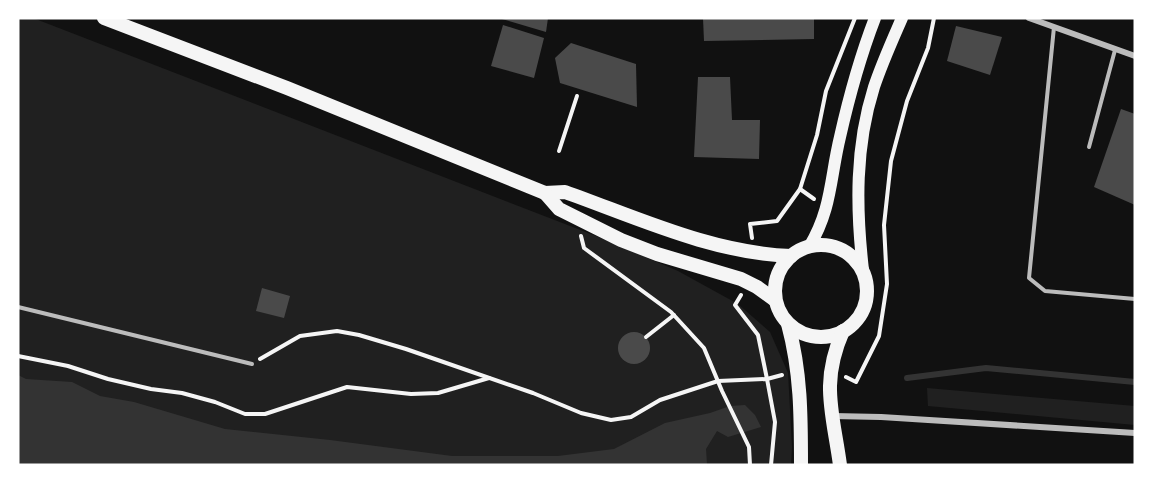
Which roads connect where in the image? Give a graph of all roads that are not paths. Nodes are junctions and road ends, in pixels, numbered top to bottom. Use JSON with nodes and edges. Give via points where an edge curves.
{"nodes":[{"id":1,"x":104,"y":18,"type":"edge"},
{"id":2,"x":875,"y":18,"type":"edge"},
{"id":3,"x":902,"y":18,"type":"edge"},
{"id":4,"x":1029,"y":18,"type":"edge"},
{"id":5,"x":1054,"y":27,"type":"junction"},
{"id":6,"x":1116,"y":49,"type":"junction"},
{"id":7,"x":1135,"y":56,"type":"edge"},
{"id":8,"x":1089,"y":147,"type":"dead end"},
{"id":9,"x":545,"y":193,"type":"junction"},
{"id":10,"x":809,"y":247,"type":"junction"},
{"id":11,"x":791,"y":256,"type":"junction"},
{"id":12,"x":863,"y":270,"type":"junction"},
{"id":13,"x":1135,"y":299,"type":"edge"},
{"id":14,"x":775,"y":300,"type":"junction"},
{"id":15,"x":18,"y":307,"type":"edge"},
{"id":16,"x":788,"y":324,"type":"junction"},
{"id":17,"x":843,"y":331,"type":"junction"},
{"id":18,"x":252,"y":364,"type":"road end"},
{"id":19,"x":831,"y":416,"type":"junction"},
{"id":20,"x":1135,"y":433,"type":"edge"},
{"id":21,"x":801,"y":465,"type":"edge"},
{"id":22,"x":840,"y":465,"type":"edge"}],
"edges":[{"from":1,"to":9,"type":"main road"},
{"from":2,"to":10,"type":"main road","via":[[846,110],[827,207]]},
{"from":3,"to":12,"type":"main road","via":[[874,87],[860,154],[857,194]]},
{"from":4,"to":5,"type":"street"},
{"from":5,"to":6,"type":"street"},
{"from":5,"to":13,"type":"lane","via":[[1029,278],[1045,291]]},
{"from":6,"to":7,"type":"street"},
{"from":6,"to":8,"type":"lane"},
{"from":9,"to":11,"type":"main road","via":[[565,192],[701,241],[741,251]]},
{"from":9,"to":14,"type":"main road","via":[[559,209],[584,222],[657,254],[741,279]]},
{"from":10,"to":11,"type":"main road"},
{"from":10,"to":12,"type":"main road","via":[[824,245],[841,250]]},
{"from":11,"to":14,"type":"main road","via":[[777,276]]},
{"from":12,"to":17,"type":"main road","via":[[866,302],[854,323]]},
{"from":14,"to":16,"type":"main road"},
{"from":15,"to":18,"type":"lane"},
{"from":16,"to":17,"type":"main road","via":[[814,335]]},
{"from":16,"to":21,"type":"main road","via":[[798,365]]},
{"from":17,"to":19,"type":"main road","via":[[830,377]]},
{"from":19,"to":20,"type":"street"},
{"from":19,"to":22,"type":"main road"}]}
